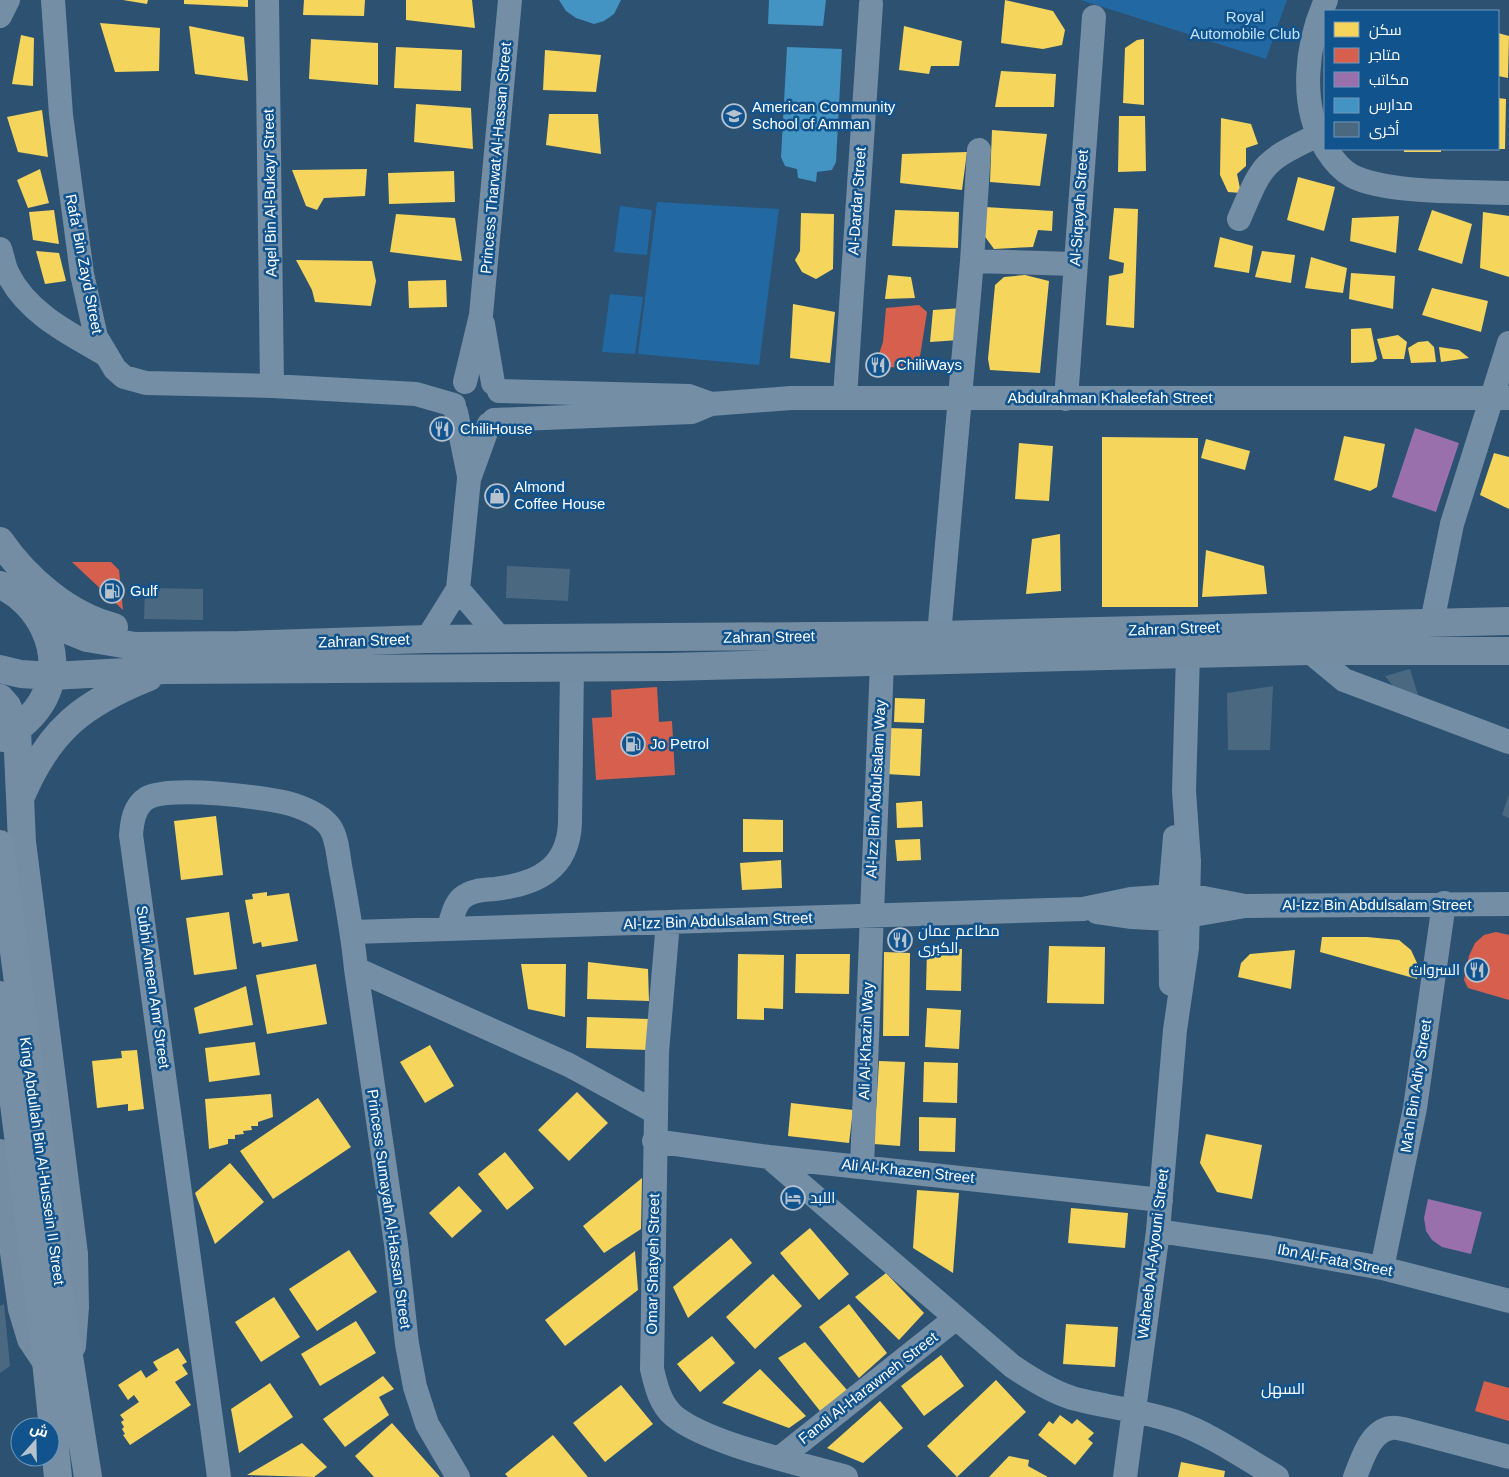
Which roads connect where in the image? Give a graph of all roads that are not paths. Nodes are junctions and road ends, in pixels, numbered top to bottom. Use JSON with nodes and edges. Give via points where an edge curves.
{"nodes":[{"id":1,"x":8,"y":0,"type":"edge"},
{"id":2,"x":54,"y":0,"type":"edge"},
{"id":3,"x":267,"y":0,"type":"edge"},
{"id":4,"x":510,"y":0,"type":"edge"},
{"id":5,"x":1326,"y":0,"type":"edge"},
{"id":6,"x":871,"y":4,"type":"dead end"},
{"id":7,"x":0,"y":16,"type":"edge"},
{"id":8,"x":1094,"y":17,"type":"dead end"},
{"id":9,"x":1323,"y":144,"type":"edge"},
{"id":10,"x":979,"y":150,"type":"dead end"},
{"id":11,"x":1327,"y":150,"type":"edge"},
{"id":12,"x":1509,"y":193,"type":"edge"},
{"id":13,"x":1239,"y":219,"type":"dead end"},
{"id":14,"x":0,"y":249,"type":"edge"},
{"id":15,"x":972,"y":261,"type":"junction"},
{"id":16,"x":1075,"y":264,"type":"junction"},
{"id":17,"x":482,"y":315,"type":"junction"},
{"id":18,"x":1509,"y":343,"type":"edge"},
{"id":19,"x":105,"y":354,"type":"junction"},
{"id":20,"x":272,"y":386,"type":"junction"},
{"id":21,"x":496,"y":387,"type":"junction"},
{"id":22,"x":459,"y":396,"type":"junction"},
{"id":23,"x":959,"y":396,"type":"junction"},
{"id":24,"x":845,"y":397,"type":"junction"},
{"id":25,"x":1501,"y":398,"type":"edge"},
{"id":26,"x":1066,"y":399,"type":"junction"},
{"id":27,"x":711,"y":404,"type":"junction"},
{"id":28,"x":492,"y":422,"type":"junction"},
{"id":29,"x":469,"y":479,"type":"junction"},
{"id":30,"x":0,"y":541,"type":"edge"},
{"id":31,"x":0,"y":564,"type":"edge"},
{"id":32,"x":458,"y":589,"type":"junction"},
{"id":33,"x":18,"y":597,"type":"edge"},
{"id":34,"x":1509,"y":620,"type":"edge"},
{"id":35,"x":1432,"y":622,"type":"junction"},
{"id":36,"x":940,"y":635,"type":"junction"},
{"id":37,"x":500,"y":638,"type":"junction"},
{"id":38,"x":427,"y":639,"type":"junction"},
{"id":39,"x":239,"y":645,"type":"junction"},
{"id":40,"x":1308,"y":651,"type":"junction"},
{"id":41,"x":1509,"y":651,"type":"edge"},
{"id":42,"x":1188,"y":654,"type":"junction"},
{"id":43,"x":882,"y":662,"type":"junction"},
{"id":44,"x":572,"y":667,"type":"junction"},
{"id":45,"x":0,"y":669,"type":"edge"},
{"id":46,"x":165,"y":670,"type":"junction"},
{"id":47,"x":51,"y":676,"type":"junction"},
{"id":48,"x":0,"y":698,"type":"edge"},
{"id":49,"x":8,"y":735,"type":"edge"},
{"id":50,"x":1509,"y":742,"type":"edge"},
{"id":51,"x":14,"y":802,"type":"edge"},
{"id":52,"x":0,"y":844,"type":"edge"},
{"id":53,"x":1444,"y":903,"type":"junction"},
{"id":54,"x":1509,"y":904,"type":"edge"},
{"id":55,"x":1180,"y":906,"type":"junction"},
{"id":56,"x":870,"y":916,"type":"junction"},
{"id":57,"x":668,"y":922,"type":"junction"},
{"id":58,"x":448,"y":929,"type":"junction"},
{"id":59,"x":353,"y":932,"type":"junction"},
{"id":60,"x":356,"y":969,"type":"junction"},
{"id":61,"x":0,"y":995,"type":"edge"},
{"id":62,"x":655,"y":1112,"type":"junction"},
{"id":63,"x":654,"y":1141,"type":"junction"},
{"id":64,"x":0,"y":1153,"type":"edge"},
{"id":65,"x":769,"y":1157,"type":"junction"},
{"id":66,"x":862,"y":1166,"type":"junction"},
{"id":67,"x":1161,"y":1200,"type":"junction"},
{"id":68,"x":1158,"y":1231,"type":"junction"},
{"id":69,"x":1382,"y":1268,"type":"junction"},
{"id":70,"x":46,"y":1274,"type":"junction"},
{"id":71,"x":1509,"y":1301,"type":"edge"},
{"id":72,"x":956,"y":1318,"type":"junction"},
{"id":73,"x":58,"y":1360,"type":"junction"},
{"id":74,"x":1134,"y":1409,"type":"junction"},
{"id":75,"x":1509,"y":1457,"type":"edge"},
{"id":76,"x":780,"y":1458,"type":"junction"},
{"id":77,"x":58,"y":1477,"type":"edge"},
{"id":78,"x":88,"y":1477,"type":"edge"},
{"id":79,"x":219,"y":1477,"type":"edge"},
{"id":80,"x":458,"y":1477,"type":"edge"},
{"id":81,"x":846,"y":1477,"type":"edge"},
{"id":82,"x":1126,"y":1477,"type":"edge"},
{"id":83,"x":1276,"y":1477,"type":"edge"},
{"id":84,"x":1355,"y":1477,"type":"edge"}],
"edges":[{"from":1,"to":7,"type":"street"},
{"from":2,"to":19,"type":"street","name":"Rafa' Bin Zayd Street","via":[[60,115],[71,201],[91,317]]},
{"from":3,"to":20,"type":"street","name":"Aqel Bin Al-Bukayr Street"},
{"from":4,"to":17,"type":"street","name":"Princess Tharwat Al-Hassan Street"},
{"from":5,"to":9,"type":"street","via":[[1319,16],[1308,74],[1310,105]]},
{"from":6,"to":24,"type":"street","name":"Al-Dardar Street"},
{"from":8,"to":16,"type":"street","name":"Al-Siqayah Street"},
{"from":9,"to":13,"type":"street","via":[[1279,153],[1262,168]]},
{"from":10,"to":15,"type":"street"},
{"from":11,"to":12,"type":"street","via":[[1350,176],[1373,184]]},
{"from":14,"to":19,"type":"street","via":[[8,275],[26,301],[62,330]]},
{"from":15,"to":16,"type":"street"},
{"from":15,"to":23,"type":"street"},
{"from":16,"to":26,"type":"street","name":"Al-Siqayah Street"},
{"from":17,"to":21,"type":"street","name":"Princess Tharwat Al-Hassan Street"},
{"from":17,"to":22,"type":"street","name":"Princess Tharwat Al-Hassan Street"},
{"from":18,"to":25,"type":"street"},
{"from":19,"to":20,"type":"street","name":"Rafa' Bin Zayd Street","via":[[124,377],[146,383]]},
{"from":20,"to":22,"type":"street","name":"Rafa' Bin Zayd Street"},
{"from":21,"to":22,"type":"street","via":[[479,378]]},
{"from":21,"to":27,"type":"street","name":"Abdulrahman Khaleefah Street","via":[[689,396]]},
{"from":21,"to":28,"type":"street","via":[[502,406]]},
{"from":22,"to":28,"type":"street","via":[[462,420],[480,426]]},
{"from":22,"to":29,"type":"street","name":"Princess Tharwat Al-Hassan Street"},
{"from":23,"to":24,"type":"street","name":"Abdulrahman Khaleefah Street"},
{"from":23,"to":26,"type":"street","name":"Abdulrahman Khaleefah Street"},
{"from":23,"to":36,"type":"street"},
{"from":24,"to":27,"type":"street","name":"Abdulrahman Khaleefah Street"},
{"from":25,"to":26,"type":"street","name":"Abdulrahman Khaleefah Street"},
{"from":25,"to":35,"type":"street","via":[[1452,524]]},
{"from":27,"to":28,"type":"street","name":"Abdulrahman Khaleefah Street","via":[[692,412]]},
{"from":28,"to":29,"type":"street","name":"Princess Tharwat Al-Hassan Street"},
{"from":29,"to":32,"type":"street","name":"Princess Tharwat Al-Hassan Street"},
{"from":30,"to":39,"type":"main road","via":[[35,580],[86,618],[112,627]]},
{"from":31,"to":33,"type":"main road"},
{"from":32,"to":37,"type":"street"},
{"from":32,"to":38,"type":"street","name":"Princess Tharwat Al-Hassan Street"},
{"from":33,"to":39,"type":"main road","name":"Zahran Street","via":[[65,629],[112,644]]},
{"from":33,"to":47,"type":"main road","via":[[45,629],[50,648]]},
{"from":34,"to":35,"type":"main road","name":"Zahran Street"},
{"from":35,"to":36,"type":"main road","name":"Zahran Street"},
{"from":36,"to":37,"type":"main road","name":"Zahran Street"},
{"from":37,"to":38,"type":"main road","name":"Zahran Street"},
{"from":38,"to":39,"type":"main road","name":"Zahran Street"},
{"from":40,"to":41,"type":"main road","name":"Zahran Street"},
{"from":40,"to":42,"type":"main road","name":"Zahran Street"},
{"from":40,"to":50,"type":"street","via":[[1344,680]]},
{"from":42,"to":43,"type":"main road","name":"Zahran Street"},
{"from":42,"to":55,"type":"street","name":"Waheeb Al-Afyouni Street","via":[[1184,791],[1188,833]]},
{"from":43,"to":44,"type":"main road","name":"Zahran Street"},
{"from":43,"to":56,"type":"street","name":"Al-Izz Bin Abdulsalam Way"},
{"from":44,"to":46,"type":"main road","name":"Zahran Street"},
{"from":44,"to":58,"type":"street","via":[[570,833],[563,854],[550,870],[531,881],[463,897],[456,906]]},
{"from":45,"to":47,"type":"main road","name":"Zahran Street"},
{"from":46,"to":47,"type":"main road","name":"Zahran Street"},
{"from":46,"to":51,"type":"main road","via":[[99,700],[70,722],[43,752]]},
{"from":47,"to":49,"type":"main road","via":[[48,690],[36,711]]},
{"from":48,"to":49,"type":"main road","via":[[7,706]]},
{"from":49,"to":51,"type":"main road"},
{"from":51,"to":73,"type":"main road","via":[[22,842],[74,1254],[76,1307]]},
{"from":52,"to":70,"type":"highway","name":"King Abdullah Bin Al-Hussein II Street"},
{"from":53,"to":54,"type":"street","name":"Al-Izz Bin Abdulsalam Street"},
{"from":53,"to":55,"type":"street","name":"Al-Izz Bin Abdulsalam Street"},
{"from":53,"to":69,"type":"street","name":"Ma'n Bin Adiy Street","via":[[1415,1108]]},
{"from":55,"to":56,"type":"street","name":"Al-Izz Bin Abdulsalam Street","via":[[1132,917],[1084,909]]},
{"from":55,"to":67,"type":"street","name":"Waheeb Al-Afyouni Street","via":[[1175,1030]]},
{"from":56,"to":57,"type":"street","name":"Al-Izz Bin Abdulsalam Street"},
{"from":56,"to":66,"type":"street","name":"Ali Al-Khazin Way"},
{"from":57,"to":58,"type":"street","name":"Al-Izz Bin Abdulsalam Street"},
{"from":57,"to":62,"type":"street","name":"Omar Shatyeh Street"},
{"from":58,"to":59,"type":"street","name":"Al-Izz Bin Abdulsalam Street"},
{"from":59,"to":60,"type":"street","name":"Princess Sumayah Al-Hassan Street"},
{"from":59,"to":79,"type":"street","name":"Subhi Ameen Amr Street","via":[[334,836],[322,819],[293,805],[216,793],[154,796],[139,806],[133,818],[131,835]]},
{"from":60,"to":62,"type":"street","via":[[569,1065]]},
{"from":60,"to":80,"type":"street","name":"Princess Sumayah Al-Hassan Street","via":[[415,1387],[427,1424]]},
{"from":61,"to":70,"type":"highway","name":"King Abdullah Bin Al-Hussein II Street"},
{"from":62,"to":63,"type":"street","name":"Omar Shatyeh Street"},
{"from":63,"to":65,"type":"street","name":"Ali Al-Khazen Street"},
{"from":63,"to":76,"type":"street","name":"Omar Shatyeh Street","via":[[652,1369],[660,1399],[674,1416],[696,1428]]},
{"from":64,"to":73,"type":"main road","via":[[22,1309],[31,1339]]},
{"from":65,"to":66,"type":"street","name":"Ali Al-Khazen Street"},
{"from":65,"to":72,"type":"street"},
{"from":66,"to":67,"type":"street","name":"Ali Al-Khazen Street"},
{"from":67,"to":68,"type":"street","name":"Waheeb Al-Afyouni Street"},
{"from":68,"to":69,"type":"street","name":"Ibn Al-Fata Street"},
{"from":68,"to":74,"type":"street","name":"Waheeb Al-Afyouni Street"},
{"from":69,"to":71,"type":"street","name":"Ibn Al-Fata Street"},
{"from":70,"to":73,"type":"highway","name":"King Abdullah Bin Al-Hussein II Street"},
{"from":72,"to":74,"type":"street","via":[[1032,1380],[1073,1398]]},
{"from":72,"to":76,"type":"street","name":"Fandi Al-Harawneh Street"},
{"from":73,"to":77,"type":"highway","name":"King Abdullah Bin Al-Hussein II Street"},
{"from":73,"to":78,"type":"highway","name":"King Abdullah Bin Al-Hussein II Street"},
{"from":74,"to":82,"type":"street","name":"Waheeb Al-Afyouni Street"},
{"from":74,"to":83,"type":"street","via":[[1174,1422],[1221,1444]]},
{"from":75,"to":84,"type":"street","via":[[1391,1428],[1378,1434],[1367,1448]]},
{"from":76,"to":81,"type":"street","name":"Omar Shatyeh Street"}]}
